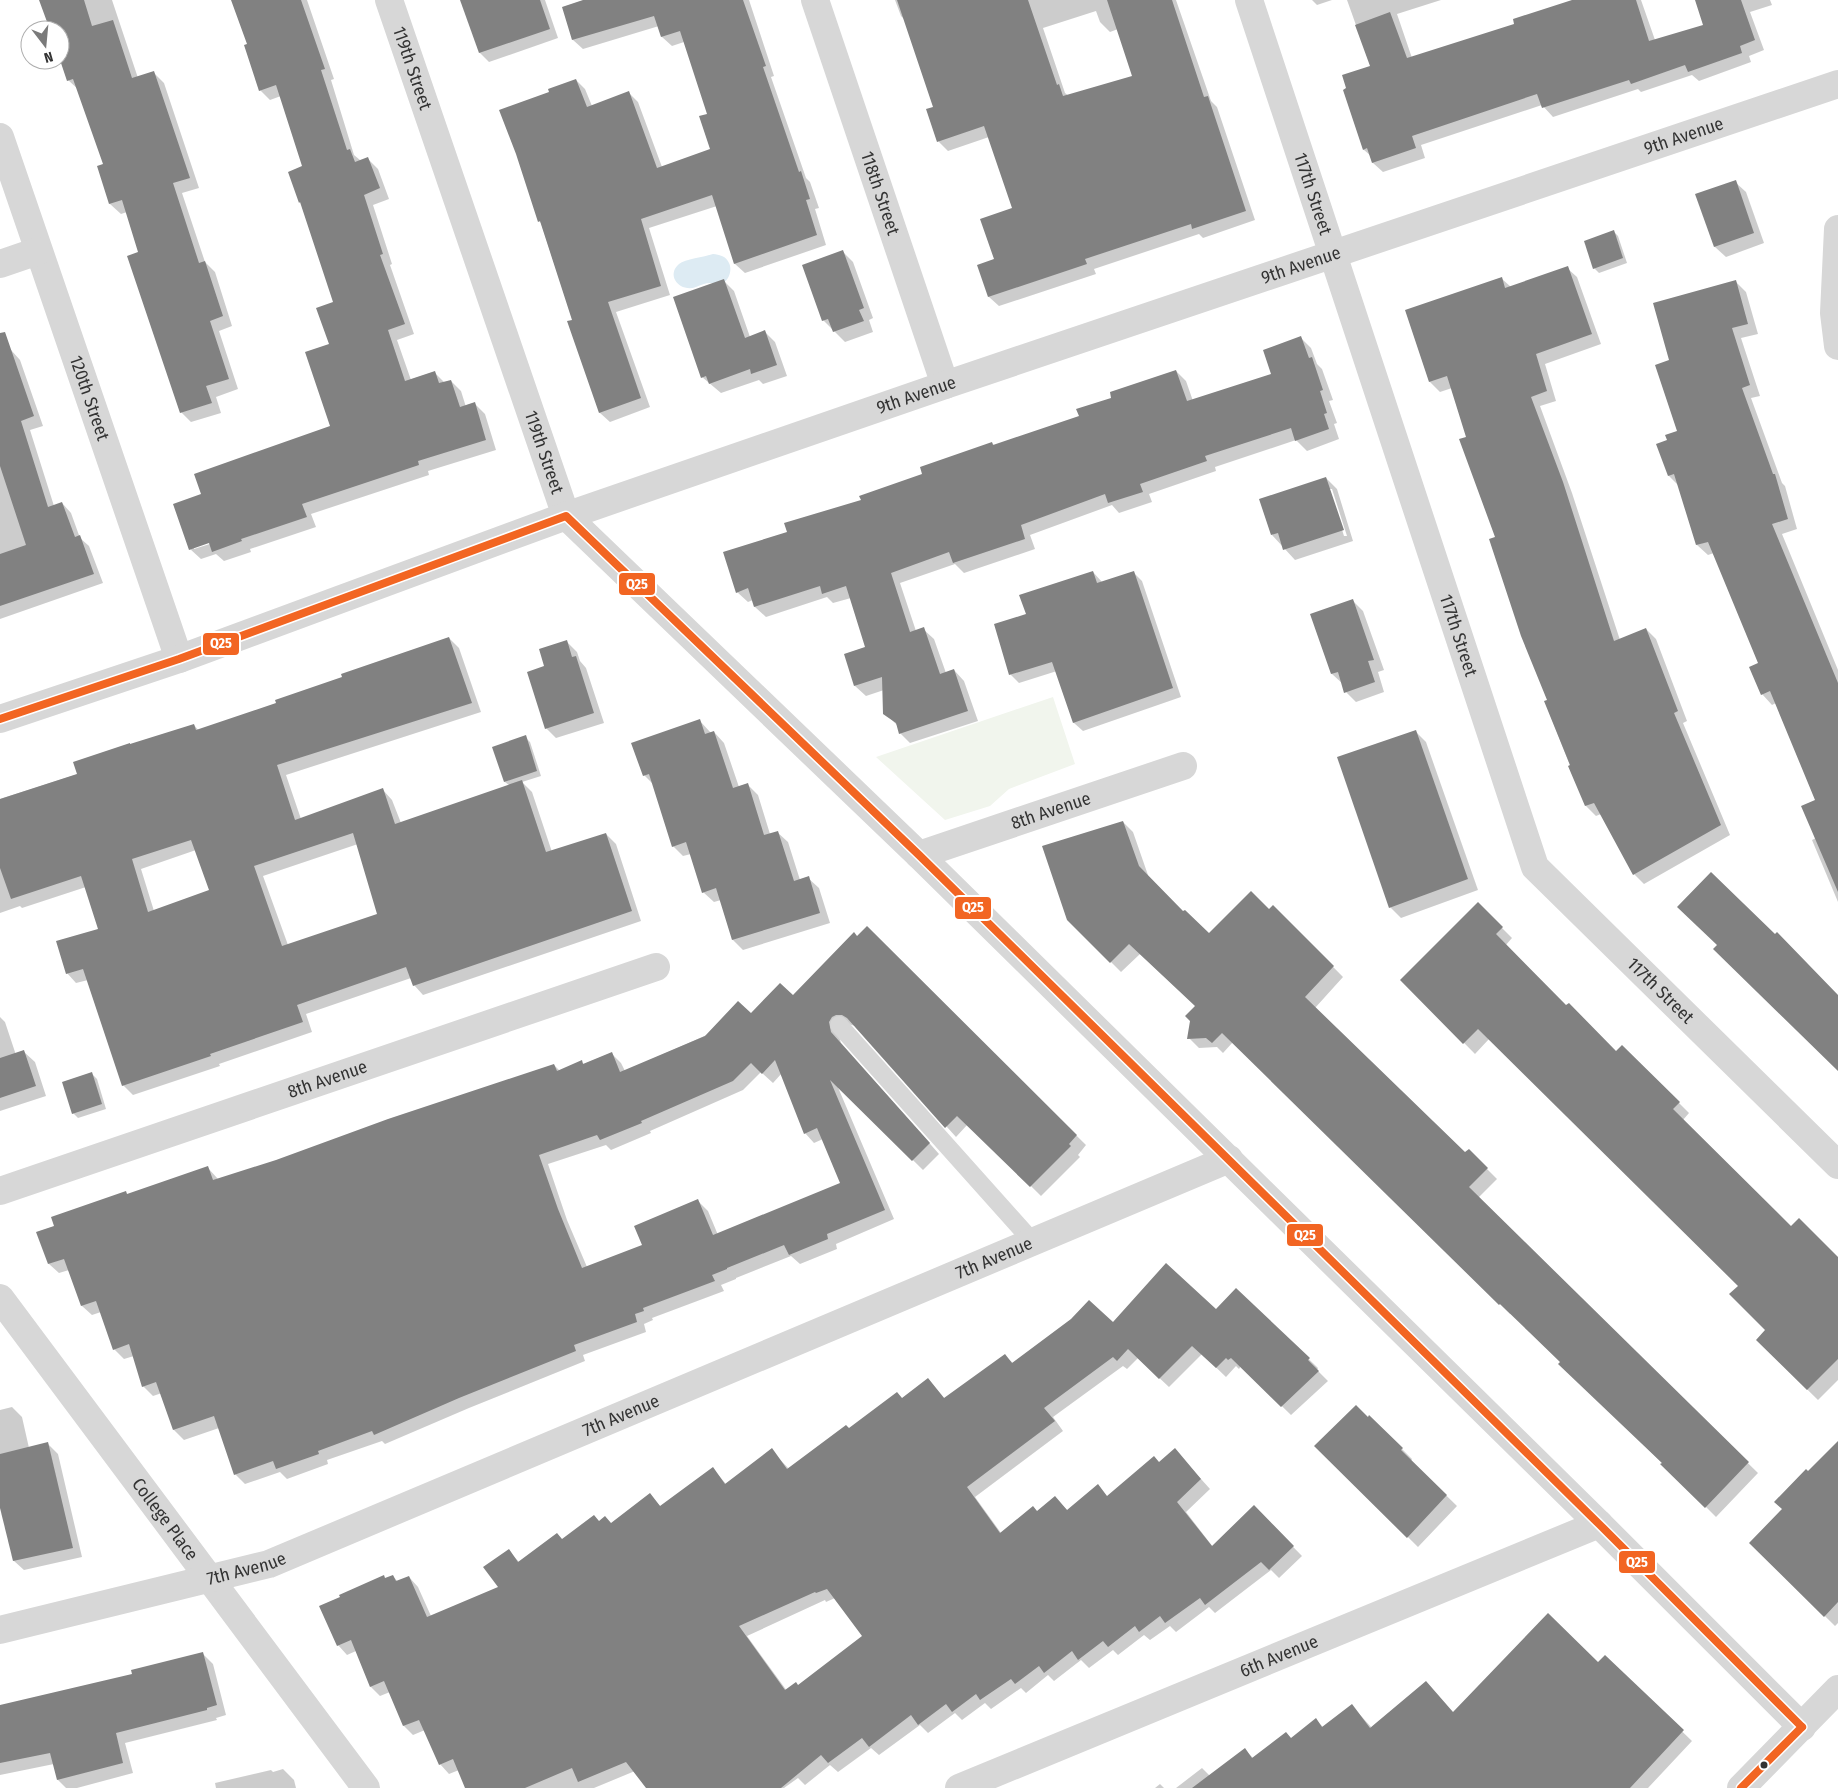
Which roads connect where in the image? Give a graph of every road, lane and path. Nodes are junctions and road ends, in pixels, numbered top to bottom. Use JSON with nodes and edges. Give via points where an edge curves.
{"nodes":[{"id":1,"x":389,"y":0,"type":"edge"},
{"id":2,"x":815,"y":0,"type":"edge"},
{"id":3,"x":1249,"y":0,"type":"edge"},
{"id":4,"x":1838,"y":84,"type":"edge"},
{"id":5,"x":0,"y":137,"type":"edge"},
{"id":6,"x":1838,"y":229,"type":"edge"},
{"id":7,"x":38,"y":251,"type":"junction"},
{"id":8,"x":1334,"y":254,"type":"junction"},
{"id":9,"x":0,"y":264,"type":"edge"},
{"id":10,"x":1836,"y":312,"type":"edge"},
{"id":11,"x":1838,"y":346,"type":"edge"},
{"id":12,"x":945,"y":385,"type":"junction"},
{"id":13,"x":566,"y":516,"type":"junction"},
{"id":14,"x":180,"y":659,"type":"junction"},
{"id":15,"x":0,"y":718,"type":"edge"},
{"id":16,"x":1183,"y":766,"type":"dead end"},
{"id":17,"x":919,"y":855,"type":"junction"},
{"id":18,"x":656,"y":967,"type":"dead end"},
{"id":19,"x":839,"y":1025,"type":"dead end"},
{"id":20,"x":1229,"y":1159,"type":"junction"},
{"id":21,"x":1838,"y":1165,"type":"edge"},
{"id":22,"x":0,"y":1191,"type":"edge"},
{"id":23,"x":1033,"y":1242,"type":"junction"},
{"id":24,"x":0,"y":1298,"type":"edge"},
{"id":25,"x":1598,"y":1524,"type":"junction"},
{"id":26,"x":210,"y":1579,"type":"junction"},
{"id":27,"x":0,"y":1630,"type":"edge"},
{"id":28,"x":1838,"y":1689,"type":"edge"},
{"id":29,"x":1802,"y":1727,"type":"junction"},
{"id":30,"x":366,"y":1788,"type":"edge"},
{"id":31,"x":959,"y":1788,"type":"edge"},
{"id":32,"x":1741,"y":1788,"type":"edge"}],
"edges":[{"from":1,"to":13,"type":"street","name":"119th Street"},
{"from":2,"to":12,"type":"street","name":"118th Street"},
{"from":3,"to":8,"type":"street","name":"117th Street"},
{"from":4,"to":8,"type":"street","name":"9th Avenue"},
{"from":5,"to":7,"type":"street","name":"120th Street"},
{"from":6,"to":10,"type":"street"},
{"from":7,"to":9,"type":"street"},
{"from":7,"to":14,"type":"street","name":"120th Street"},
{"from":8,"to":12,"type":"street","name":"9th Avenue"},
{"from":8,"to":21,"type":"street","name":"117th Street","via":[[1535,867]]},
{"from":10,"to":11,"type":"street"},
{"from":12,"to":13,"type":"street","name":"9th Avenue"},
{"from":13,"to":14,"type":"street","name":"9th Avenue"},
{"from":13,"to":17,"type":"street","name":"119th Street"},
{"from":14,"to":15,"type":"street","name":"9th Avenue"},
{"from":16,"to":17,"type":"street","name":"8th Avenue"},
{"from":17,"to":20,"type":"street","name":"119th Street"},
{"from":18,"to":22,"type":"street","name":"8th Avenue"},
{"from":19,"to":23,"type":"lane"},
{"from":20,"to":23,"type":"street","name":"7th Avenue"},
{"from":20,"to":25,"type":"street","name":"119th Street"},
{"from":23,"to":26,"type":"street","name":"7th Avenue","via":[[269,1564]]},
{"from":24,"to":26,"type":"street","name":"College Place"},
{"from":25,"to":29,"type":"street","name":"119th Street"},
{"from":25,"to":31,"type":"street","name":"6th Avenue"},
{"from":26,"to":27,"type":"street","name":"7th Avenue"},
{"from":26,"to":30,"type":"street","name":"College Place"},
{"from":28,"to":29,"type":"street"},
{"from":29,"to":32,"type":"street"}]}
